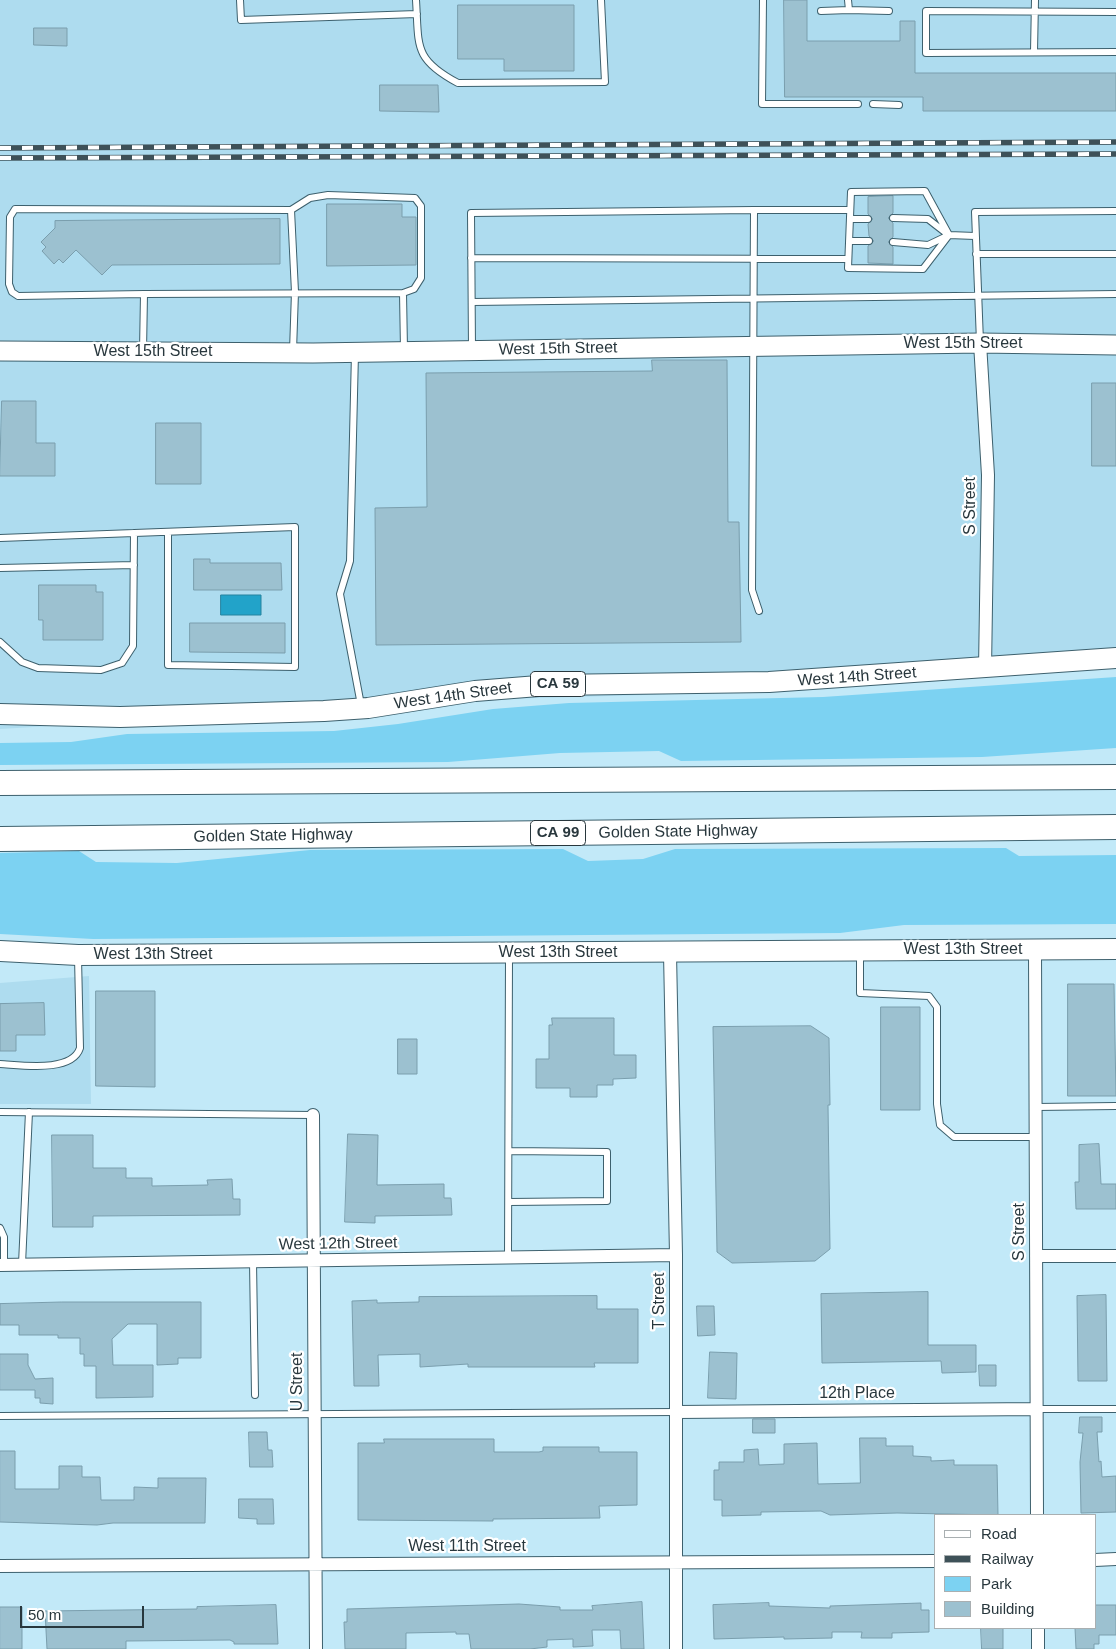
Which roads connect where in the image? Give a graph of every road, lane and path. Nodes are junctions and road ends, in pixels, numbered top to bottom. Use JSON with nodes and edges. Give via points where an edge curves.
{"nodes":[{"id":1,"x":240,"y":0,"type":"edge"},
{"id":2,"x":416,"y":0,"type":"edge"},
{"id":3,"x":601,"y":0,"type":"edge"},
{"id":4,"x":763,"y":0,"type":"edge"},
{"id":5,"x":848,"y":0,"type":"edge"},
{"id":6,"x":1035,"y":0,"type":"edge"},
{"id":7,"x":821,"y":10,"type":"dead end"},
{"id":8,"x":849,"y":10,"type":"junction"},
{"id":9,"x":889,"y":10,"type":"dead end"},
{"id":10,"x":1035,"y":11,"type":"junction"},
{"id":11,"x":1116,"y":12,"type":"edge"},
{"id":12,"x":417,"y":14,"type":"junction"},
{"id":13,"x":1034,"y":52,"type":"junction"},
{"id":14,"x":1116,"y":52,"type":"edge"},
{"id":15,"x":858,"y":104,"type":"dead end"},
{"id":16,"x":873,"y":104,"type":"dead end"},
{"id":17,"x":899,"y":105,"type":"dead end"},
{"id":18,"x":291,"y":210,"type":"junction"},
{"id":19,"x":754,"y":210,"type":"junction"},
{"id":20,"x":850,"y":210,"type":"junction"},
{"id":21,"x":1116,"y":211,"type":"edge"},
{"id":22,"x":893,"y":218,"type":"dead end"},
{"id":23,"x":850,"y":219,"type":"junction"},
{"id":24,"x":868,"y":219,"type":"dead end"},
{"id":25,"x":949,"y":235,"type":"junction"},
{"id":26,"x":975,"y":236,"type":"junction"},
{"id":27,"x":849,"y":241,"type":"junction"},
{"id":28,"x":869,"y":241,"type":"dead end"},
{"id":29,"x":893,"y":242,"type":"dead end"},
{"id":30,"x":976,"y":254,"type":"junction"},
{"id":31,"x":1116,"y":254,"type":"edge"},
{"id":32,"x":472,"y":258,"type":"junction"},
{"id":33,"x":753,"y":258,"type":"junction"},
{"id":34,"x":848,"y":259,"type":"junction"},
{"id":35,"x":295,"y":292,"type":"junction"},
{"id":36,"x":403,"y":292,"type":"junction"},
{"id":37,"x":144,"y":294,"type":"junction"},
{"id":38,"x":1116,"y":294,"type":"edge"},
{"id":39,"x":977,"y":296,"type":"junction"},
{"id":40,"x":752,"y":298,"type":"junction"},
{"id":41,"x":472,"y":302,"type":"junction"},
{"id":42,"x":980,"y":343,"type":"junction"},
{"id":43,"x":1116,"y":344,"type":"edge"},
{"id":44,"x":752,"y":346,"type":"junction"},
{"id":45,"x":472,"y":350,"type":"junction"},
{"id":46,"x":404,"y":351,"type":"junction"},
{"id":47,"x":0,"y":352,"type":"edge"},
{"id":48,"x":143,"y":352,"type":"junction"},
{"id":49,"x":355,"y":352,"type":"junction"},
{"id":50,"x":293,"y":353,"type":"junction"},
{"id":51,"x":168,"y":532,"type":"junction"},
{"id":52,"x":134,"y":533,"type":"junction"},
{"id":53,"x":0,"y":538,"type":"edge"},
{"id":54,"x":134,"y":565,"type":"junction"},
{"id":55,"x":0,"y":568,"type":"edge"},
{"id":56,"x":759,"y":610,"type":"dead end"},
{"id":57,"x":0,"y":642,"type":"edge"},
{"id":58,"x":1116,"y":658,"type":"edge"},
{"id":59,"x":985,"y":669,"type":"junction"},
{"id":60,"x":361,"y":708,"type":"junction"},
{"id":61,"x":0,"y":714,"type":"edge"},
{"id":62,"x":1116,"y":777,"type":"edge"},
{"id":63,"x":0,"y":783,"type":"edge"},
{"id":64,"x":1116,"y":828,"type":"edge"},
{"id":65,"x":0,"y":839,"type":"edge"},
{"id":66,"x":1035,"y":949,"type":"junction"},
{"id":67,"x":1116,"y":949,"type":"edge"},
{"id":68,"x":0,"y":951,"type":"edge"},
{"id":69,"x":860,"y":951,"type":"junction"},
{"id":70,"x":509,"y":952,"type":"junction"},
{"id":71,"x":670,"y":953,"type":"junction"},
{"id":72,"x":78,"y":955,"type":"junction"},
{"id":73,"x":0,"y":1064,"type":"edge"},
{"id":74,"x":1116,"y":1106,"type":"edge"},
{"id":75,"x":1036,"y":1107,"type":"junction"},
{"id":76,"x":0,"y":1112,"type":"edge"},
{"id":77,"x":29,"y":1112,"type":"junction"},
{"id":78,"x":313,"y":1115,"type":"joint"},
{"id":79,"x":1036,"y":1137,"type":"junction"},
{"id":80,"x":510,"y":1151,"type":"junction"},
{"id":81,"x":509,"y":1202,"type":"junction"},
{"id":82,"x":0,"y":1228,"type":"edge"},
{"id":83,"x":676,"y":1255,"type":"junction"},
{"id":84,"x":1036,"y":1256,"type":"junction"},
{"id":85,"x":1116,"y":1256,"type":"edge"},
{"id":86,"x":508,"y":1257,"type":"junction"},
{"id":87,"x":314,"y":1260,"type":"junction"},
{"id":88,"x":253,"y":1261,"type":"junction"},
{"id":89,"x":22,"y":1264,"type":"junction"},
{"id":90,"x":2,"y":1265,"type":"edge"},
{"id":91,"x":256,"y":1395,"type":"dead end"},
{"id":92,"x":1037,"y":1409,"type":"junction"},
{"id":93,"x":1116,"y":1409,"type":"edge"},
{"id":94,"x":676,"y":1412,"type":"junction"},
{"id":95,"x":314,"y":1414,"type":"junction"},
{"id":96,"x":0,"y":1416,"type":"edge"},
{"id":97,"x":1037,"y":1514,"type":"edge"},
{"id":98,"x":1096,"y":1560,"type":"edge"},
{"id":99,"x":1116,"y":1560,"type":"edge"},
{"id":100,"x":934,"y":1561,"type":"edge"},
{"id":101,"x":678,"y":1563,"type":"junction"},
{"id":102,"x":315,"y":1564,"type":"junction"},
{"id":103,"x":0,"y":1566,"type":"edge"},
{"id":104,"x":1038,"y":1629,"type":"edge"},
{"id":105,"x":316,"y":1649,"type":"edge"},
{"id":106,"x":676,"y":1649,"type":"edge"},
{"id":107,"x":1038,"y":1649,"type":"edge"}],
"edges":[{"from":1,"to":12,"type":"lane","via":[[241,20]]},
{"from":2,"to":12,"type":"lane"},
{"from":3,"to":12,"type":"lane","via":[[605,82],[458,83],[437,72],[419,49]]},
{"from":4,"to":15,"type":"lane","via":[[762,104]]},
{"from":5,"to":8,"type":"lane"},
{"from":6,"to":10,"type":"lane"},
{"from":7,"to":8,"type":"lane"},
{"from":8,"to":9,"type":"lane"},
{"from":10,"to":11,"type":"lane"},
{"from":10,"to":13,"type":"lane"},
{"from":10,"to":13,"type":"lane","via":[[926,11],[926,53]]},
{"from":13,"to":14,"type":"lane"},
{"from":16,"to":17,"type":"lane"},
{"from":18,"to":35,"type":"lane"},
{"from":18,"to":36,"type":"lane","via":[[310,198],[328,195],[415,198],[421,206],[421,278],[414,289]]},
{"from":18,"to":37,"type":"lane","via":[[15,209],[12,212],[9,284],[18,296]]},
{"from":19,"to":20,"type":"lane"},
{"from":19,"to":32,"type":"lane","via":[[471,213]]},
{"from":19,"to":33,"type":"lane"},
{"from":20,"to":23,"type":"lane"},
{"from":20,"to":25,"type":"lane","via":[[851,192],[926,192]]},
{"from":21,"to":26,"type":"lane","via":[[975,212]]},
{"from":22,"to":25,"type":"lane","via":[[928,219]]},
{"from":23,"to":24,"type":"lane"},
{"from":23,"to":27,"type":"lane"},
{"from":25,"to":26,"type":"lane"},
{"from":25,"to":29,"type":"lane","via":[[928,245]]},
{"from":25,"to":34,"type":"lane","via":[[923,269],[848,268]]},
{"from":26,"to":30,"type":"lane"},
{"from":27,"to":28,"type":"lane"},
{"from":27,"to":34,"type":"lane"},
{"from":30,"to":31,"type":"lane"},
{"from":30,"to":39,"type":"lane"},
{"from":32,"to":33,"type":"lane"},
{"from":32,"to":41,"type":"lane"},
{"from":33,"to":34,"type":"lane"},
{"from":33,"to":40,"type":"lane"},
{"from":35,"to":36,"type":"lane"},
{"from":35,"to":37,"type":"lane"},
{"from":35,"to":50,"type":"lane"},
{"from":36,"to":46,"type":"lane"},
{"from":37,"to":48,"type":"lane"},
{"from":38,"to":39,"type":"lane"},
{"from":39,"to":40,"type":"lane"},
{"from":39,"to":42,"type":"lane"},
{"from":40,"to":41,"type":"lane"},
{"from":40,"to":44,"type":"lane"},
{"from":41,"to":45,"type":"lane"},
{"from":42,"to":43,"type":"street","name":"West 15th Street"},
{"from":42,"to":44,"type":"street","name":"West 15th Street"},
{"from":42,"to":59,"type":"street","name":"S Street","via":[[988,474]]},
{"from":44,"to":45,"type":"street","name":"West 15th Street"},
{"from":44,"to":56,"type":"lane","via":[[752,590]]},
{"from":45,"to":46,"type":"street","name":"West 15th Street"},
{"from":46,"to":49,"type":"street","name":"West 15th Street"},
{"from":47,"to":48,"type":"street","name":"West 15th Street"},
{"from":48,"to":50,"type":"street","name":"West 15th Street"},
{"from":49,"to":50,"type":"street","name":"West 15th Street"},
{"from":49,"to":60,"type":"lane","via":[[350,561],[340,594]]},
{"from":51,"to":51,"type":"lane","via":[[294,527],[295,667],[168,665]]},
{"from":51,"to":52,"type":"lane"},
{"from":52,"to":53,"type":"lane"},
{"from":52,"to":54,"type":"lane"},
{"from":54,"to":55,"type":"lane"},
{"from":54,"to":57,"type":"lane","via":[[133,646],[122,663],[101,670],[38,668],[22,662]]},
{"from":58,"to":59,"type":"main road","name":"West 14th Street","number":"CA 59"},
{"from":59,"to":60,"type":"main road","name":"West 14th Street","number":"CA 59","via":[[769,682],[551,685],[475,691]]},
{"from":60,"to":61,"type":"main road","name":"West 14th Street","number":"CA 59","via":[[120,717]]},
{"from":62,"to":63,"type":"highway"},
{"from":64,"to":65,"type":"highway","name":"Golden State Highway","number":"CA 99"},
{"from":66,"to":67,"type":"main road","name":"West 13th Street"},
{"from":66,"to":69,"type":"main road","name":"West 13th Street"},
{"from":66,"to":75,"type":"street","name":"S Street"},
{"from":68,"to":72,"type":"main road","name":"West 13th Street"},
{"from":69,"to":71,"type":"main road","name":"West 13th Street"},
{"from":69,"to":79,"type":"lane","via":[[860,993],[929,996],[937,1007],[940,1125],[954,1137]]},
{"from":70,"to":71,"type":"main road","name":"West 13th Street"},
{"from":70,"to":72,"type":"main road","name":"West 13th Street"},
{"from":70,"to":80,"type":"lane"},
{"from":71,"to":83,"type":"street","name":"T Street"},
{"from":72,"to":73,"type":"lane","via":[[78,1055],[69,1062],[46,1066]]},
{"from":74,"to":75,"type":"lane"},
{"from":75,"to":79,"type":"street","name":"S Street"},
{"from":76,"to":77,"type":"lane"},
{"from":77,"to":78,"type":"lane"},
{"from":77,"to":89,"type":"lane"},
{"from":78,"to":87,"type":"street","name":"U Street"},
{"from":79,"to":84,"type":"street","name":"S Street"},
{"from":80,"to":81,"type":"lane"},
{"from":80,"to":81,"type":"lane","via":[[607,1152],[607,1201]]},
{"from":81,"to":86,"type":"lane"},
{"from":82,"to":90,"type":"lane","via":[[4,1238]]},
{"from":83,"to":86,"type":"street","name":"West 12th Street"},
{"from":83,"to":94,"type":"street","name":"T Street"},
{"from":84,"to":85,"type":"street"},
{"from":84,"to":92,"type":"street","name":"S Street"},
{"from":86,"to":87,"type":"street","name":"West 12th Street"},
{"from":87,"to":88,"type":"street","name":"West 12th Street"},
{"from":87,"to":95,"type":"street","name":"U Street"},
{"from":88,"to":89,"type":"street","name":"West 12th Street"},
{"from":88,"to":91,"type":"lane"},
{"from":89,"to":90,"type":"street","name":"West 12th Street"},
{"from":92,"to":93,"type":"lane"},
{"from":92,"to":94,"type":"street","name":"12th Place"},
{"from":92,"to":97,"type":"street","name":"S Street"},
{"from":94,"to":95,"type":"lane"},
{"from":94,"to":101,"type":"street","name":"T Street"},
{"from":95,"to":96,"type":"lane"},
{"from":95,"to":102,"type":"street","name":"U Street"},
{"from":98,"to":99,"type":"street"},
{"from":100,"to":101,"type":"street","name":"West 11th Street"},
{"from":101,"to":102,"type":"street","name":"West 11th Street"},
{"from":101,"to":106,"type":"street","name":"T Street"},
{"from":102,"to":103,"type":"street","name":"West 11th Street"},
{"from":102,"to":105,"type":"street","name":"U Street"},
{"from":104,"to":107,"type":"street"}]}
